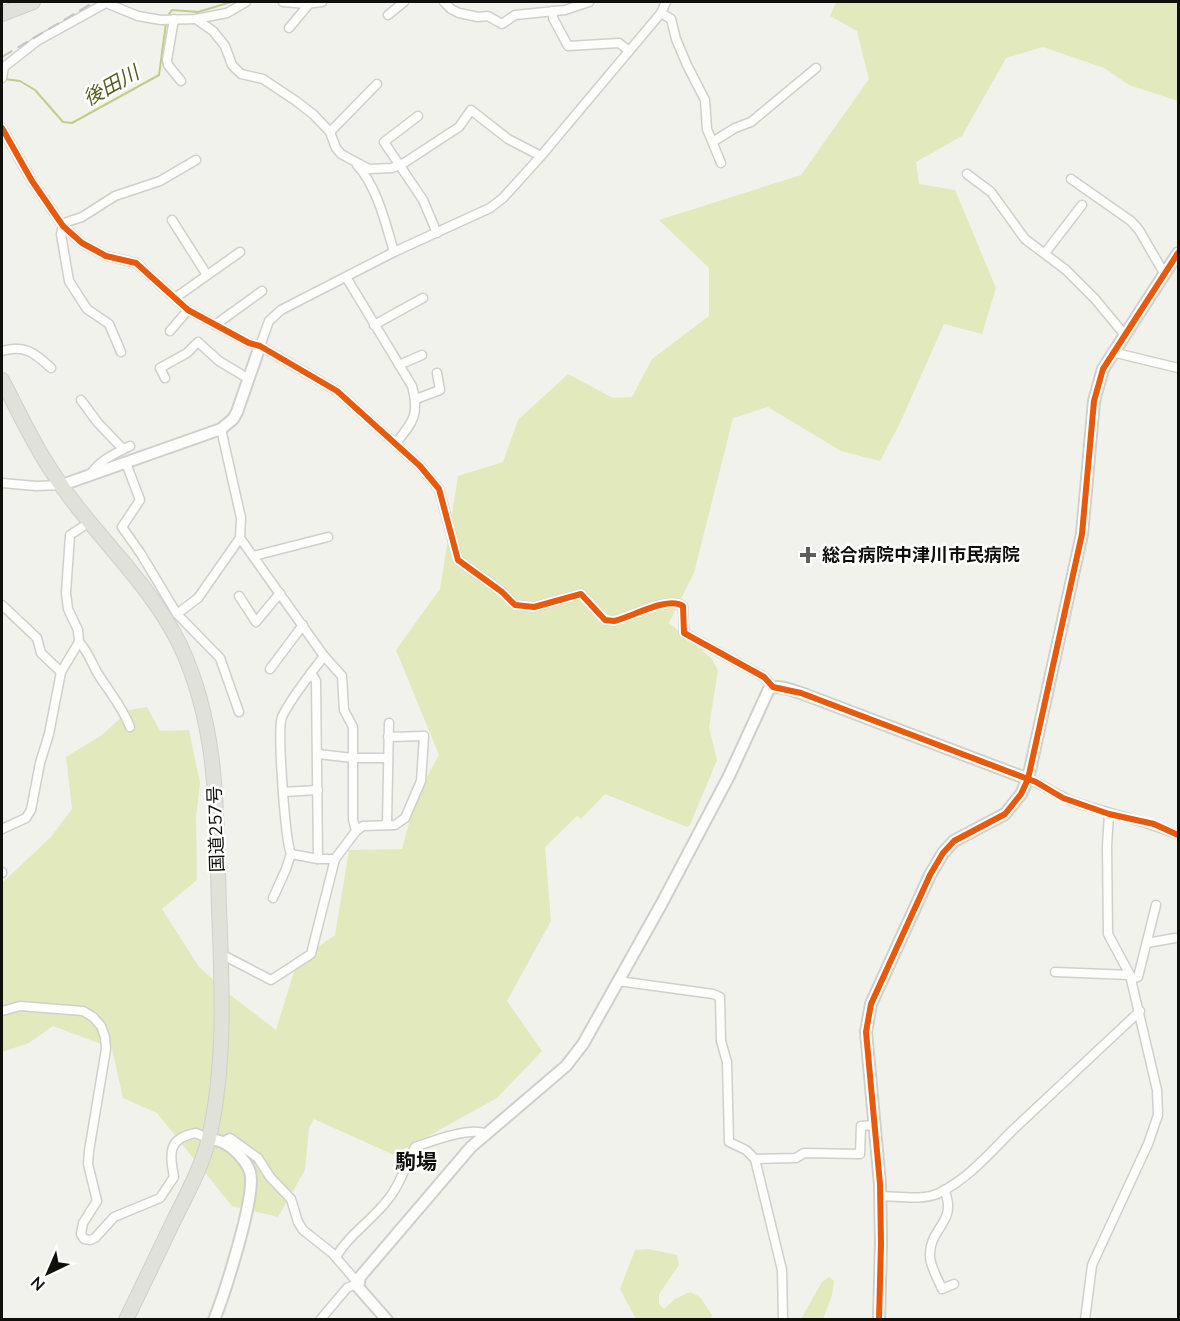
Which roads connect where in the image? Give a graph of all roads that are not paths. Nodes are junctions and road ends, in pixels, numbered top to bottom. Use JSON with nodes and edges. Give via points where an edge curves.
{"nodes":[{"id":1,"x":33,"y":2,"type":"edge"},
{"id":2,"x":246,"y":2,"type":"edge"},
{"id":3,"x":283,"y":2,"type":"edge"},
{"id":4,"x":322,"y":2,"type":"edge"},
{"id":5,"x":404,"y":2,"type":"edge"},
{"id":6,"x":444,"y":2,"type":"edge"},
{"id":7,"x":589,"y":2,"type":"edge"},
{"id":8,"x":666,"y":2,"type":"edge"},
{"id":9,"x":309,"y":4,"type":"junction"},
{"id":10,"x":553,"y":12,"type":"junction"},
{"id":11,"x":661,"y":13,"type":"junction"},
{"id":12,"x":2,"y":14,"type":"edge"},
{"id":13,"x":388,"y":15,"type":"dead end"},
{"id":14,"x":173,"y":19,"type":"junction"},
{"id":15,"x":196,"y":19,"type":"junction"},
{"id":16,"x":290,"y":27,"type":"dead end"},
{"id":17,"x":629,"y":51,"type":"junction"},
{"id":18,"x":816,"y":68,"type":"dead end"},
{"id":19,"x":2,"y":78,"type":"edge"},
{"id":20,"x":181,"y":81,"type":"dead end"},
{"id":21,"x":376,"y":84,"type":"dead end"},
{"id":22,"x":418,"y":116,"type":"dead end"},
{"id":23,"x":2,"y":128,"type":"edge"},
{"id":24,"x":330,"y":132,"type":"junction"},
{"id":25,"x":714,"y":141,"type":"junction"},
{"id":26,"x":541,"y":156,"type":"junction"},
{"id":27,"x":196,"y":160,"type":"dead end"},
{"id":28,"x":355,"y":163,"type":"junction"},
{"id":29,"x":721,"y":163,"type":"dead end"},
{"id":30,"x":399,"y":165,"type":"junction"},
{"id":31,"x":967,"y":174,"type":"dead end"},
{"id":32,"x":1071,"y":179,"type":"dead end"},
{"id":33,"x":1082,"y":205,"type":"dead end"},
{"id":34,"x":172,"y":220,"type":"dead end"},
{"id":35,"x":63,"y":226,"type":"junction"},
{"id":36,"x":437,"y":233,"type":"junction"},
{"id":37,"x":240,"y":252,"type":"dead end"},
{"id":38,"x":394,"y":252,"type":"junction"},
{"id":39,"x":1045,"y":253,"type":"junction"},
{"id":40,"x":1179,"y":253,"type":"edge"},
{"id":41,"x":1164,"y":273,"type":"junction"},
{"id":42,"x":207,"y":275,"type":"junction"},
{"id":43,"x":346,"y":277,"type":"junction"},
{"id":44,"x":262,"y":291,"type":"dead end"},
{"id":45,"x":175,"y":298,"type":"junction"},
{"id":46,"x":423,"y":298,"type":"dead end"},
{"id":47,"x":188,"y":310,"type":"junction"},
{"id":48,"x":215,"y":325,"type":"junction"},
{"id":49,"x":374,"y":325,"type":"junction"},
{"id":50,"x":170,"y":331,"type":"dead end"},
{"id":51,"x":1124,"y":334,"type":"junction"},
{"id":52,"x":260,"y":346,"type":"junction"},
{"id":53,"x":2,"y":351,"type":"edge"},
{"id":54,"x":121,"y":352,"type":"dead end"},
{"id":55,"x":1112,"y":352,"type":"junction"},
{"id":56,"x":422,"y":355,"type":"dead end"},
{"id":57,"x":399,"y":365,"type":"junction"},
{"id":58,"x":51,"y":368,"type":"dead end"},
{"id":59,"x":1179,"y":368,"type":"edge"},
{"id":60,"x":437,"y":373,"type":"dead end"},
{"id":61,"x":165,"y":378,"type":"dead end"},
{"id":62,"x":249,"y":379,"type":"junction"},
{"id":63,"x":2,"y":380,"type":"edge"},
{"id":64,"x":416,"y":399,"type":"junction"},
{"id":65,"x":81,"y":400,"type":"dead end"},
{"id":66,"x":221,"y":429,"type":"junction"},
{"id":67,"x":396,"y":443,"type":"junction"},
{"id":68,"x":126,"y":463,"type":"junction"},
{"id":69,"x":90,"y":475,"type":"junction"},
{"id":70,"x":2,"y":483,"type":"edge"},
{"id":71,"x":62,"y":485,"type":"junction"},
{"id":72,"x":90,"y":522,"type":"junction"},
{"id":73,"x":328,"y":537,"type":"dead end"},
{"id":74,"x":240,"y":538,"type":"junction"},
{"id":75,"x":254,"y":556,"type":"junction"},
{"id":76,"x":280,"y":593,"type":"junction"},
{"id":77,"x":239,"y":596,"type":"dead end"},
{"id":78,"x":2,"y":605,"type":"edge"},
{"id":79,"x":177,"y":614,"type":"junction"},
{"id":80,"x":303,"y":625,"type":"junction"},
{"id":81,"x":79,"y":642,"type":"junction"},
{"id":82,"x":324,"y":656,"type":"junction"},
{"id":83,"x":270,"y":669,"type":"dead end"},
{"id":84,"x":62,"y":672,"type":"junction"},
{"id":85,"x":312,"y":673,"type":"junction"},
{"id":86,"x":773,"y":687,"type":"junction"},
{"id":87,"x":239,"y":712,"type":"dead end"},
{"id":88,"x":389,"y":723,"type":"dead end"},
{"id":89,"x":129,"y":727,"type":"dead end"},
{"id":90,"x":388,"y":737,"type":"junction"},
{"id":91,"x":318,"y":754,"type":"junction"},
{"id":92,"x":353,"y":758,"type":"junction"},
{"id":93,"x":388,"y":758,"type":"junction"},
{"id":94,"x":1028,"y":779,"type":"junction"},
{"id":95,"x":318,"y":790,"type":"junction"},
{"id":96,"x":283,"y":792,"type":"junction"},
{"id":97,"x":1109,"y":814,"type":"junction"},
{"id":98,"x":387,"y":824,"type":"junction"},
{"id":99,"x":2,"y":829,"type":"edge"},
{"id":100,"x":356,"y":831,"type":"junction"},
{"id":101,"x":1179,"y":835,"type":"edge"},
{"id":102,"x":291,"y":854,"type":"junction"},
{"id":103,"x":318,"y":859,"type":"junction"},
{"id":104,"x":335,"y":859,"type":"junction"},
{"id":105,"x":273,"y":898,"type":"dead end"},
{"id":106,"x":1156,"y":905,"type":"dead end"},
{"id":107,"x":1175,"y":938,"type":"dead end"},
{"id":108,"x":1147,"y":943,"type":"junction"},
{"id":109,"x":221,"y":954,"type":"junction"},
{"id":110,"x":1055,"y":972,"type":"dead end"},
{"id":111,"x":1130,"y":977,"type":"junction"},
{"id":112,"x":618,"y":981,"type":"junction"},
{"id":113,"x":2,"y":1011,"type":"edge"},
{"id":114,"x":1140,"y":1011,"type":"junction"},
{"id":115,"x":874,"y":1125,"type":"junction"},
{"id":116,"x":487,"y":1134,"type":"junction"},
{"id":117,"x":215,"y":1141,"type":"junction"},
{"id":118,"x":755,"y":1159,"type":"junction"},
{"id":119,"x":944,"y":1190,"type":"junction"},
{"id":120,"x":880,"y":1196,"type":"junction"},
{"id":121,"x":336,"y":1257,"type":"junction"},
{"id":122,"x":357,"y":1283,"type":"junction"},
{"id":123,"x":954,"y":1284,"type":"dead end"},
{"id":124,"x":126,"y":1320,"type":"edge"},
{"id":125,"x":214,"y":1320,"type":"edge"},
{"id":126,"x":320,"y":1320,"type":"edge"},
{"id":127,"x":387,"y":1320,"type":"edge"},
{"id":128,"x":783,"y":1320,"type":"edge"},
{"id":129,"x":879,"y":1320,"type":"edge"},
{"id":130,"x":1085,"y":1320,"type":"edge"}],
"edges":[{"from":1,"to":12,"type":"highway"},
{"from":2,"to":15,"type":"street","via":[[226,13]]},
{"from":3,"to":9,"type":"street"},
{"from":4,"to":9,"type":"street"},
{"from":5,"to":13,"type":"street"},
{"from":6,"to":10,"type":"street","via":[[459,13],[488,16],[502,24],[515,15]]},
{"from":7,"to":10,"type":"street"},
{"from":8,"to":11,"type":"street"},
{"from":9,"to":16,"type":"street"},
{"from":10,"to":17,"type":"street","via":[[568,46],[619,43]]},
{"from":11,"to":17,"type":"street"},
{"from":11,"to":25,"type":"street","via":[[671,19],[676,39],[705,100],[707,129]]},
{"from":14,"to":15,"type":"street"},
{"from":14,"to":19,"type":"street","via":[[138,16],[106,3],[37,41],[4,67]]},
{"from":14,"to":20,"type":"street","via":[[167,60]]},
{"from":15,"to":24,"type":"street","via":[[225,46],[232,65],[241,74],[263,79],[280,90]]},
{"from":17,"to":26,"type":"street"},
{"from":18,"to":25,"type":"street","via":[[751,122]]},
{"from":21,"to":24,"type":"street"},
{"from":22,"to":30,"type":"street","via":[[384,142]]},
{"from":23,"to":35,"type":"street"},
{"from":24,"to":28,"type":"street","via":[[336,148]]},
{"from":25,"to":29,"type":"street"},
{"from":26,"to":30,"type":"street","via":[[508,139],[471,110],[459,127]]},
{"from":26,"to":36,"type":"street","via":[[490,208]]},
{"from":27,"to":35,"type":"street","via":[[160,181],[115,196]]},
{"from":28,"to":30,"type":"street","via":[[369,169]]},
{"from":28,"to":38,"type":"street","via":[[370,184]]},
{"from":30,"to":36,"type":"street","via":[[423,200]]},
{"from":31,"to":39,"type":"street","via":[[991,192],[1025,239]]},
{"from":32,"to":41,"type":"street","via":[[1131,221]]},
{"from":33,"to":39,"type":"street"},
{"from":34,"to":42,"type":"street"},
{"from":35,"to":45,"type":"street","via":[[82,243],[106,256],[136,263]]},
{"from":35,"to":54,"type":"street","via":[[69,281],[87,309],[109,324]]},
{"from":36,"to":38,"type":"street"},
{"from":37,"to":42,"type":"street"},
{"from":38,"to":43,"type":"street"},
{"from":39,"to":51,"type":"street","via":[[1095,299]]},
{"from":40,"to":41,"type":"street"},
{"from":41,"to":51,"type":"street"},
{"from":42,"to":45,"type":"street"},
{"from":43,"to":49,"type":"street"},
{"from":43,"to":52,"type":"street","via":[[273,316]]},
{"from":44,"to":48,"type":"street"},
{"from":45,"to":47,"type":"street"},
{"from":46,"to":49,"type":"street"},
{"from":47,"to":48,"type":"street"},
{"from":47,"to":50,"type":"street"},
{"from":48,"to":52,"type":"street"},
{"from":49,"to":57,"type":"street"},
{"from":51,"to":55,"type":"street"},
{"from":52,"to":62,"type":"street"},
{"from":52,"to":67,"type":"street","via":[[337,391]]},
{"from":53,"to":58,"type":"street","via":[[13,348],[36,353]]},
{"from":55,"to":59,"type":"street"},
{"from":55,"to":94,"type":"street","via":[[1098,380],[1082,534]]},
{"from":56,"to":57,"type":"street"},
{"from":57,"to":64,"type":"street"},
{"from":60,"to":64,"type":"street","via":[[440,390]]},
{"from":61,"to":62,"type":"street","via":[[160,368],[198,342]]},
{"from":62,"to":66,"type":"street","via":[[233,418]]},
{"from":63,"to":71,"type":"highway","name":"国道257号"},
{"from":64,"to":67,"type":"street","via":[[416,414]]},
{"from":65,"to":69,"type":"street","via":[[98,423],[126,447],[106,458]]},
{"from":66,"to":68,"type":"street"},
{"from":66,"to":74,"type":"street","via":[[241,518]]},
{"from":67,"to":86,"type":"street","via":[[439,489],[458,560],[515,604],[534,607],[581,594],[605,620],[614,621],[665,603],[678,603],[683,606],[684,633],[764,677]]},
{"from":68,"to":69,"type":"street"},
{"from":68,"to":79,"type":"street","via":[[140,500],[122,527]]},
{"from":69,"to":71,"type":"street"},
{"from":70,"to":71,"type":"street"},
{"from":71,"to":72,"type":"highway","name":"国道257号"},
{"from":72,"to":81,"type":"street","via":[[70,535],[67,601]]},
{"from":72,"to":109,"type":"highway","name":"国道257号","via":[[162,614],[183,654],[205,715],[215,784]]},
{"from":73,"to":75,"type":"street"},
{"from":74,"to":75,"type":"street"},
{"from":74,"to":79,"type":"street","via":[[198,598]]},
{"from":75,"to":76,"type":"street"},
{"from":76,"to":77,"type":"street","via":[[256,622]]},
{"from":76,"to":80,"type":"street"},
{"from":78,"to":84,"type":"street","via":[[37,638],[40,652]]},
{"from":79,"to":87,"type":"street","via":[[220,658]]},
{"from":80,"to":82,"type":"street"},
{"from":80,"to":83,"type":"street"},
{"from":81,"to":84,"type":"street"},
{"from":81,"to":89,"type":"street","via":[[120,703]]},
{"from":82,"to":85,"type":"street"},
{"from":82,"to":92,"type":"street","via":[[342,676],[344,710],[353,727]]},
{"from":84,"to":99,"type":"street","via":[[31,810],[26,818]]},
{"from":85,"to":91,"type":"street","via":[[316,681]]},
{"from":85,"to":96,"type":"street","via":[[281,719]]},
{"from":86,"to":94,"type":"street","via":[[801,693]]},
{"from":86,"to":112,"type":"street","via":[[766,693],[729,776]]},
{"from":88,"to":90,"type":"street"},
{"from":90,"to":93,"type":"street"},
{"from":90,"to":98,"type":"street","via":[[424,736],[422,781],[405,818],[394,825]]},
{"from":91,"to":92,"type":"street"},
{"from":91,"to":95,"type":"street"},
{"from":92,"to":93,"type":"street"},
{"from":92,"to":100,"type":"street"},
{"from":93,"to":98,"type":"street"},
{"from":94,"to":97,"type":"street","via":[[1063,798]]},
{"from":94,"to":115,"type":"street","via":[[1005,814],[954,841],[943,853],[875,992],[866,1032]]},
{"from":95,"to":96,"type":"street"},
{"from":95,"to":103,"type":"street"},
{"from":96,"to":102,"type":"street"},
{"from":97,"to":101,"type":"street","via":[[1154,824]]},
{"from":97,"to":111,"type":"street","via":[[1108,934]]},
{"from":98,"to":100,"type":"street","via":[[363,826]]},
{"from":100,"to":104,"type":"street"},
{"from":102,"to":103,"type":"street"},
{"from":102,"to":105,"type":"street"},
{"from":103,"to":104,"type":"street"},
{"from":104,"to":109,"type":"street","via":[[311,954],[271,980]]},
{"from":106,"to":108,"type":"street"},
{"from":107,"to":108,"type":"street"},
{"from":108,"to":111,"type":"street","via":[[1138,977]]},
{"from":109,"to":117,"type":"highway","name":"国道257号"},
{"from":110,"to":111,"type":"street"},
{"from":111,"to":114,"type":"street"},
{"from":112,"to":116,"type":"street","via":[[575,1055]]},
{"from":112,"to":118,"type":"street","via":[[720,997],[729,1142]]},
{"from":113,"to":117,"type":"street","via":[[20,1006],[83,1011],[101,1026],[105,1037],[88,1152],[97,1202],[83,1223],[84,1239],[95,1238],[114,1217],[160,1198],[174,1177],[171,1152],[181,1137],[196,1133]]},
{"from":114,"to":119,"type":"street","via":[[989,1156]]},
{"from":114,"to":130,"type":"street","via":[[1157,1090],[1158,1115],[1092,1265]]},
{"from":115,"to":118,"type":"street","via":[[861,1126],[860,1154],[804,1153],[796,1158]]},
{"from":115,"to":120,"type":"street"},
{"from":116,"to":121,"type":"street","via":[[479,1130],[415,1147],[391,1196],[344,1242]]},
{"from":116,"to":122,"type":"street","via":[[471,1147]]},
{"from":117,"to":121,"type":"street","via":[[230,1138],[258,1158],[291,1199],[303,1230]]},
{"from":117,"to":124,"type":"highway","name":"国道257号"},
{"from":117,"to":125,"type":"street","via":[[245,1161],[251,1174],[230,1276]]},
{"from":118,"to":128,"type":"street","via":[[782,1270]]},
{"from":119,"to":120,"type":"street","via":[[929,1196]]},
{"from":119,"to":123,"type":"street","via":[[948,1215],[935,1236],[930,1260],[942,1289]]},
{"from":120,"to":129,"type":"street"},
{"from":121,"to":122,"type":"street"},
{"from":122,"to":126,"type":"street","via":[[344,1291]]},
{"from":122,"to":127,"type":"street"}]}
